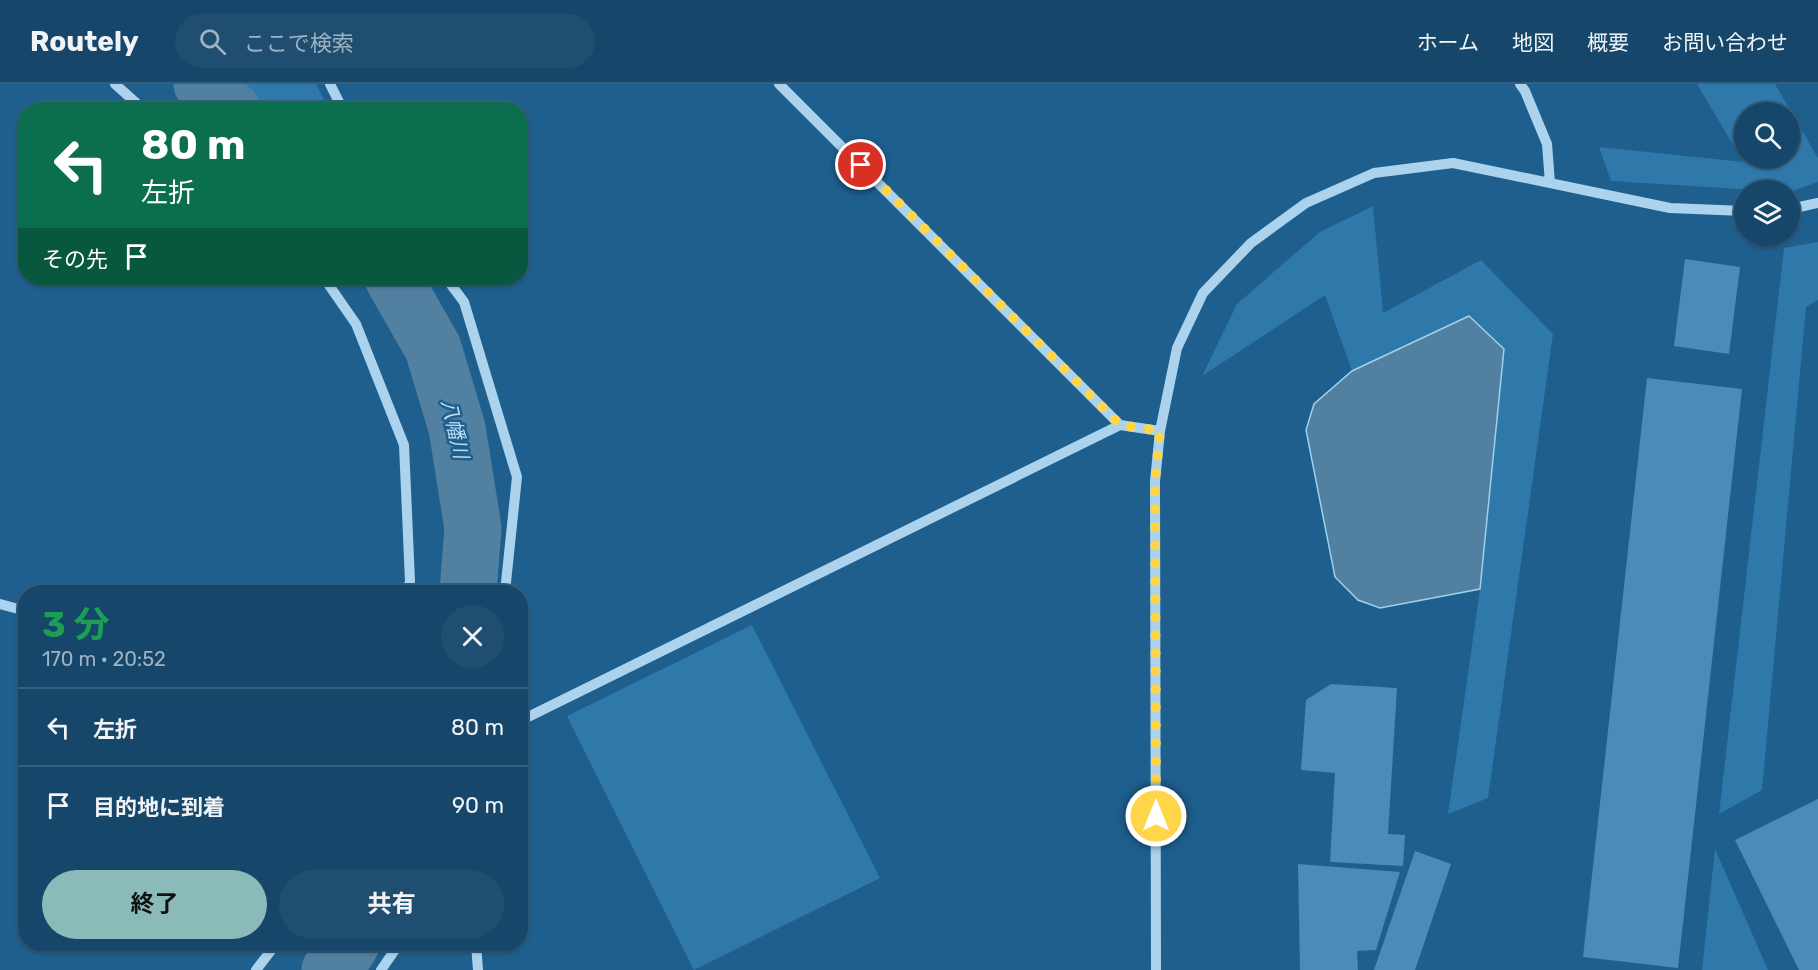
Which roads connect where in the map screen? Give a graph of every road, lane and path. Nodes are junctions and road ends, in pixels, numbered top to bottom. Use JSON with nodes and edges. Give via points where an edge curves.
{"nodes":[{"id":1,"x":115,"y":84,"type":"edge"},
{"id":2,"x":330,"y":84,"type":"edge"},
{"id":3,"x":779,"y":84,"type":"edge"},
{"id":4,"x":1520,"y":84,"type":"edge"},
{"id":5,"x":135,"y":102,"type":"edge"},
{"id":6,"x":339,"y":102,"type":"edge"},
{"id":7,"x":1550,"y":183,"type":"junction"},
{"id":8,"x":1818,"y":203,"type":"edge"},
{"id":9,"x":1800,"y":207,"type":"edge"},
{"id":10,"x":1734,"y":211,"type":"edge"},
{"id":11,"x":329,"y":285,"type":"edge"},
{"id":12,"x":451,"y":285,"type":"edge"},
{"id":13,"x":1120,"y":425,"type":"junction"},
{"id":14,"x":1160,"y":431,"type":"junction"},
{"id":15,"x":409,"y":585,"type":"edge"},
{"id":16,"x":506,"y":585,"type":"edge"},
{"id":17,"x":0,"y":604,"type":"edge"},
{"id":18,"x":18,"y":609,"type":"edge"},
{"id":19,"x":528,"y":718,"type":"edge"},
{"id":20,"x":271,"y":951,"type":"edge"},
{"id":21,"x":394,"y":951,"type":"edge"},
{"id":22,"x":477,"y":951,"type":"edge"},
{"id":23,"x":256,"y":970,"type":"edge"},
{"id":24,"x":381,"y":970,"type":"edge"},
{"id":25,"x":478,"y":970,"type":"edge"},
{"id":26,"x":1156,"y":970,"type":"edge"}],
"edges":[{"from":1,"to":5,"type":"street"},
{"from":2,"to":6,"type":"street"},
{"from":3,"to":13,"type":"street"},
{"from":4,"to":7,"type":"street","via":[[1547,144]]},
{"from":7,"to":10,"type":"street","via":[[1670,208]]},
{"from":7,"to":14,"type":"street","via":[[1453,163],[1374,173],[1306,203],[1251,243],[1203,293],[1177,348]]},
{"from":8,"to":9,"type":"street"},
{"from":11,"to":15,"type":"street","via":[[356,324],[404,445]]},
{"from":12,"to":16,"type":"street","via":[[464,302],[517,477]]},
{"from":13,"to":14,"type":"street"},
{"from":13,"to":19,"type":"street"},
{"from":14,"to":26,"type":"street","via":[[1155,482]]},
{"from":17,"to":18,"type":"street"},
{"from":20,"to":23,"type":"street"},
{"from":21,"to":24,"type":"street"},
{"from":22,"to":25,"type":"street"}]}
